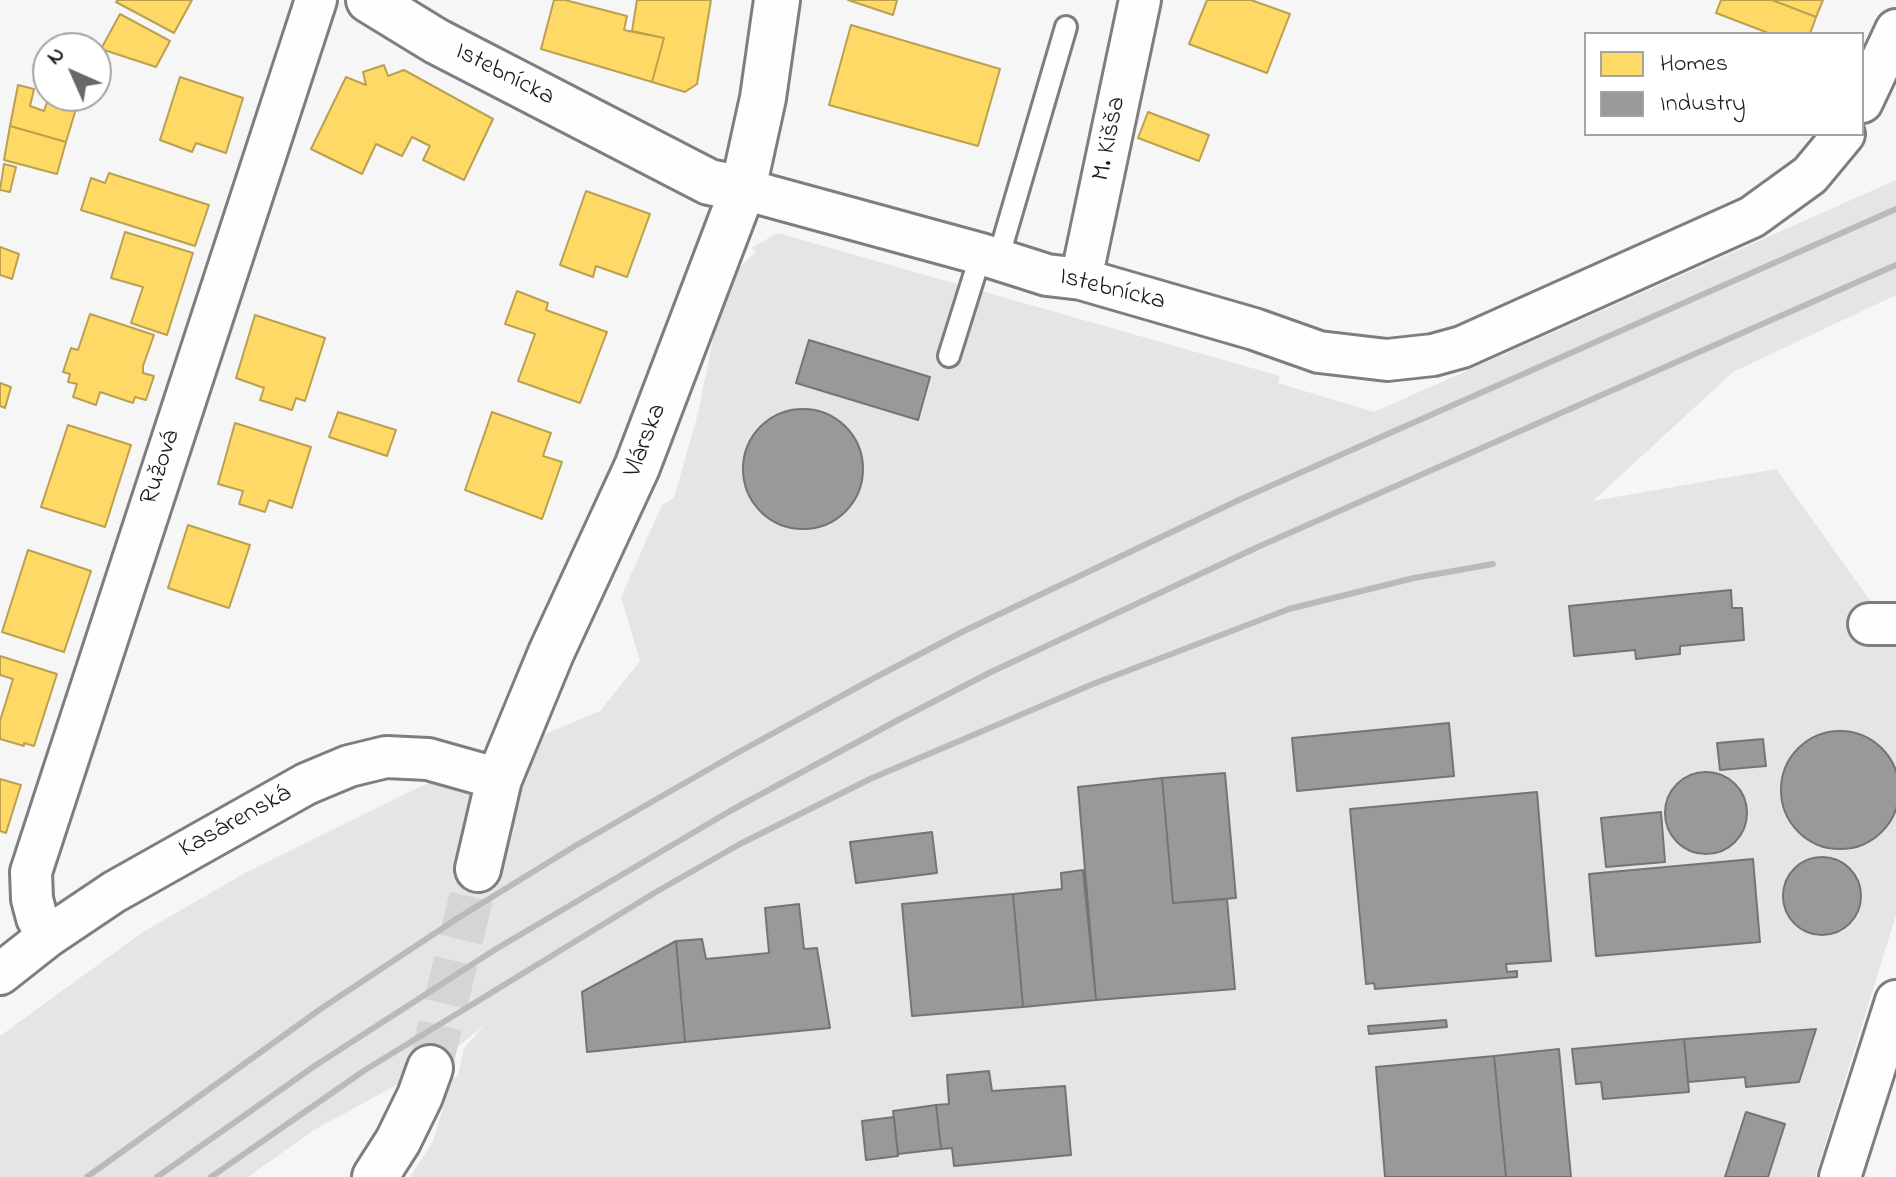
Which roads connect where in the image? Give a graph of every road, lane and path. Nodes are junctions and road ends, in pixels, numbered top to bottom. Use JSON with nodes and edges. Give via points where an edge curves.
{"nodes":[{"id":1,"x":316,"y":0,"type":"edge"},
{"id":2,"x":369,"y":0,"type":"edge"},
{"id":3,"x":777,"y":0,"type":"edge"},
{"id":4,"x":1140,"y":0,"type":"edge"},
{"id":5,"x":1066,"y":27,"type":"dead end"},
{"id":6,"x":1896,"y":30,"type":"edge"},
{"id":7,"x":1864,"y":98,"type":"edge"},
{"id":8,"x":1842,"y":136,"type":"edge"},
{"id":9,"x":743,"y":189,"type":"junction"},
{"id":10,"x":989,"y":256,"type":"junction"},
{"id":11,"x":1081,"y":279,"type":"junction"},
{"id":12,"x":949,"y":356,"type":"dead end"},
{"id":13,"x":499,"y":779,"type":"junction"},
{"id":14,"x":478,"y":869,"type":"tunnel mouth"},
{"id":15,"x":47,"y":937,"type":"junction"},
{"id":16,"x":0,"y":974,"type":"edge"},
{"id":17,"x":1896,"y":1001,"type":"edge"},
{"id":18,"x":430,"y":1068,"type":"tunnel mouth"},
{"id":19,"x":375,"y":1177,"type":"edge"},
{"id":20,"x":1840,"y":1177,"type":"edge"}],
"edges":[{"from":1,"to":15,"type":"street","name":"Ružová","via":[[31,872],[32,899]]},
{"from":2,"to":9,"type":"main road","name":"Istebnícka","via":[[436,41],[709,182]]},
{"from":3,"to":9,"type":"main road","name":"Vlárska"},
{"from":4,"to":11,"type":"street","name":"M. Kišša"},
{"from":5,"to":10,"type":"lane"},
{"from":6,"to":7,"type":"street"},
{"from":8,"to":11,"type":"street","name":"Istebnícka","via":[[1810,175],[1752,217],[1462,347],[1433,355],[1387,360],[1319,352]]},
{"from":9,"to":10,"type":"street","name":"Istebnícka"},
{"from":9,"to":13,"type":"main road","name":"Vlárska","via":[[637,467]]},
{"from":10,"to":11,"type":"street","name":"Istebnícka","via":[[1047,275]]},
{"from":10,"to":12,"type":"lane"},
{"from":13,"to":14,"type":"main road","name":"Vlárska"},
{"from":13,"to":15,"type":"street","name":"Kasárenská","via":[[428,759],[386,757],[349,766],[214,834]]},
{"from":15,"to":16,"type":"street","name":"Kasárenská"},
{"from":17,"to":20,"type":"street"},
{"from":18,"to":19,"type":"main road","via":[[398,1141]]}]}
